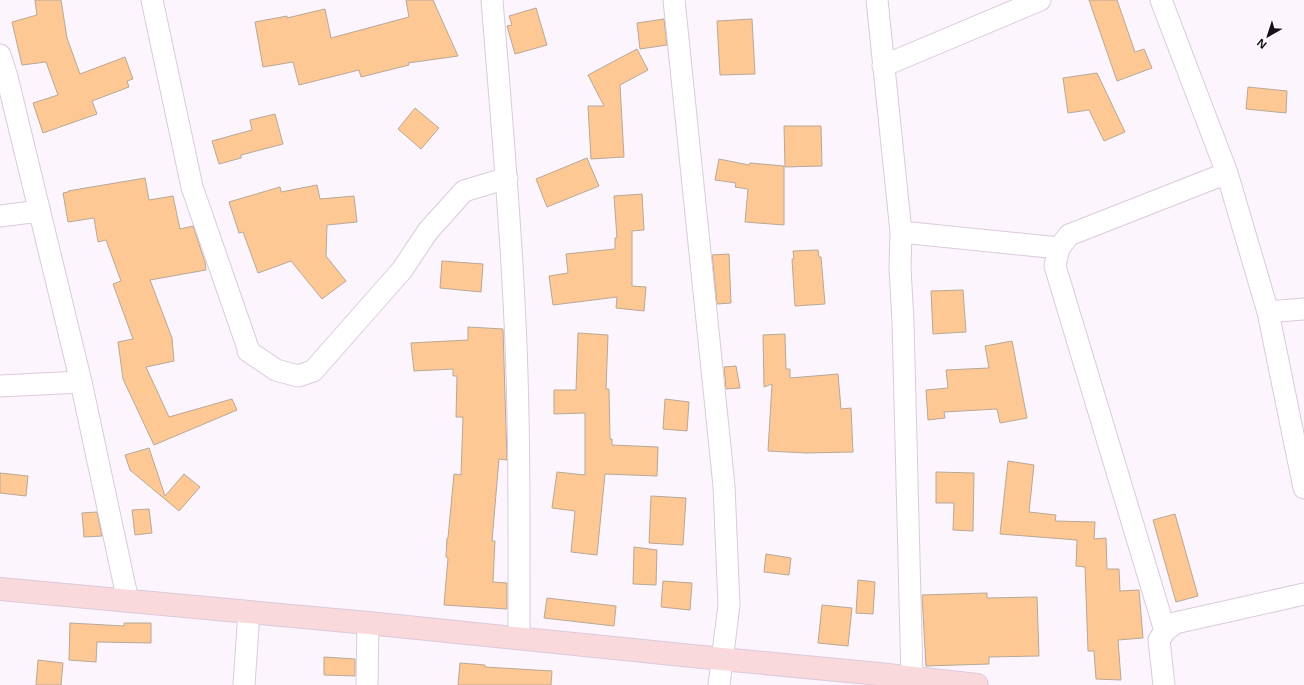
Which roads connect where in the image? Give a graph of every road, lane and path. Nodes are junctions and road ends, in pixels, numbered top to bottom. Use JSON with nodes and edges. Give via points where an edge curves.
{"nodes":[{"id":1,"x":152,"y":0,"type":"edge"},
{"id":2,"x":492,"y":0,"type":"edge"},
{"id":3,"x":674,"y":0,"type":"edge"},
{"id":4,"x":877,"y":0,"type":"edge"},
{"id":5,"x":1040,"y":0,"type":"edge"},
{"id":6,"x":1161,"y":0,"type":"edge"},
{"id":7,"x":0,"y":55,"type":"edge"},
{"id":8,"x":883,"y":66,"type":"junction"},
{"id":9,"x":3,"y":77,"type":"edge"},
{"id":10,"x":1227,"y":173,"type":"junction"},
{"id":11,"x":507,"y":178,"type":"junction"},
{"id":12,"x":40,"y":211,"type":"junction"},
{"id":13,"x":0,"y":216,"type":"edge"},
{"id":14,"x":901,"y":232,"type":"junction"},
{"id":15,"x":1059,"y":248,"type":"junction"},
{"id":16,"x":1304,"y":309,"type":"edge"},
{"id":17,"x":1268,"y":312,"type":"junction"},
{"id":18,"x":81,"y":382,"type":"junction"},
{"id":19,"x":0,"y":386,"type":"edge"},
{"id":20,"x":1304,"y":488,"type":"edge"},
{"id":21,"x":0,"y":589,"type":"edge"},
{"id":22,"x":1304,"y":594,"type":"edge"},
{"id":23,"x":128,"y":601,"type":"junction"},
{"id":24,"x":249,"y":612,"type":"junction"},
{"id":25,"x":368,"y":623,"type":"junction"},
{"id":26,"x":1165,"y":631,"type":"junction"},
{"id":27,"x":519,"y":638,"type":"junction"},
{"id":28,"x":722,"y":660,"type":"junction"},
{"id":29,"x":912,"y":678,"type":"junction"},
{"id":30,"x":244,"y":685,"type":"edge"},
{"id":31,"x":367,"y":685,"type":"edge"},
{"id":32,"x":719,"y":685,"type":"edge"},
{"id":33,"x":977,"y":685,"type":"edge"},
{"id":34,"x":1164,"y":685,"type":"edge"}],
"edges":[{"from":1,"to":11,"type":"street","via":[[192,187],[248,351],[276,370],[298,376],[313,371],[402,270],[428,231],[464,191]]},
{"from":2,"to":11,"type":"street"},
{"from":3,"to":28,"type":"street","via":[[724,486],[729,605]]},
{"from":4,"to":8,"type":"street"},
{"from":5,"to":8,"type":"street"},
{"from":6,"to":10,"type":"street"},
{"from":7,"to":9,"type":"street"},
{"from":8,"to":14,"type":"street"},
{"from":9,"to":12,"type":"street"},
{"from":10,"to":15,"type":"street","via":[[1068,234]]},
{"from":10,"to":17,"type":"street"},
{"from":11,"to":27,"type":"street","via":[[519,448]]},
{"from":12,"to":13,"type":"street"},
{"from":12,"to":18,"type":"street"},
{"from":14,"to":15,"type":"street"},
{"from":14,"to":29,"type":"street"},
{"from":15,"to":26,"type":"street","via":[[1055,266]]},
{"from":16,"to":17,"type":"street"},
{"from":17,"to":20,"type":"street"},
{"from":18,"to":19,"type":"street"},
{"from":18,"to":23,"type":"street"},
{"from":21,"to":23,"type":"main road"},
{"from":22,"to":26,"type":"street","via":[[1176,623]]},
{"from":23,"to":24,"type":"main road"},
{"from":24,"to":25,"type":"main road"},
{"from":24,"to":30,"type":"street"},
{"from":25,"to":27,"type":"main road"},
{"from":25,"to":31,"type":"street"},
{"from":26,"to":34,"type":"street","via":[[1158,640]]},
{"from":27,"to":28,"type":"main road"},
{"from":28,"to":29,"type":"main road"},
{"from":28,"to":32,"type":"street"},
{"from":29,"to":33,"type":"main road"}]}
